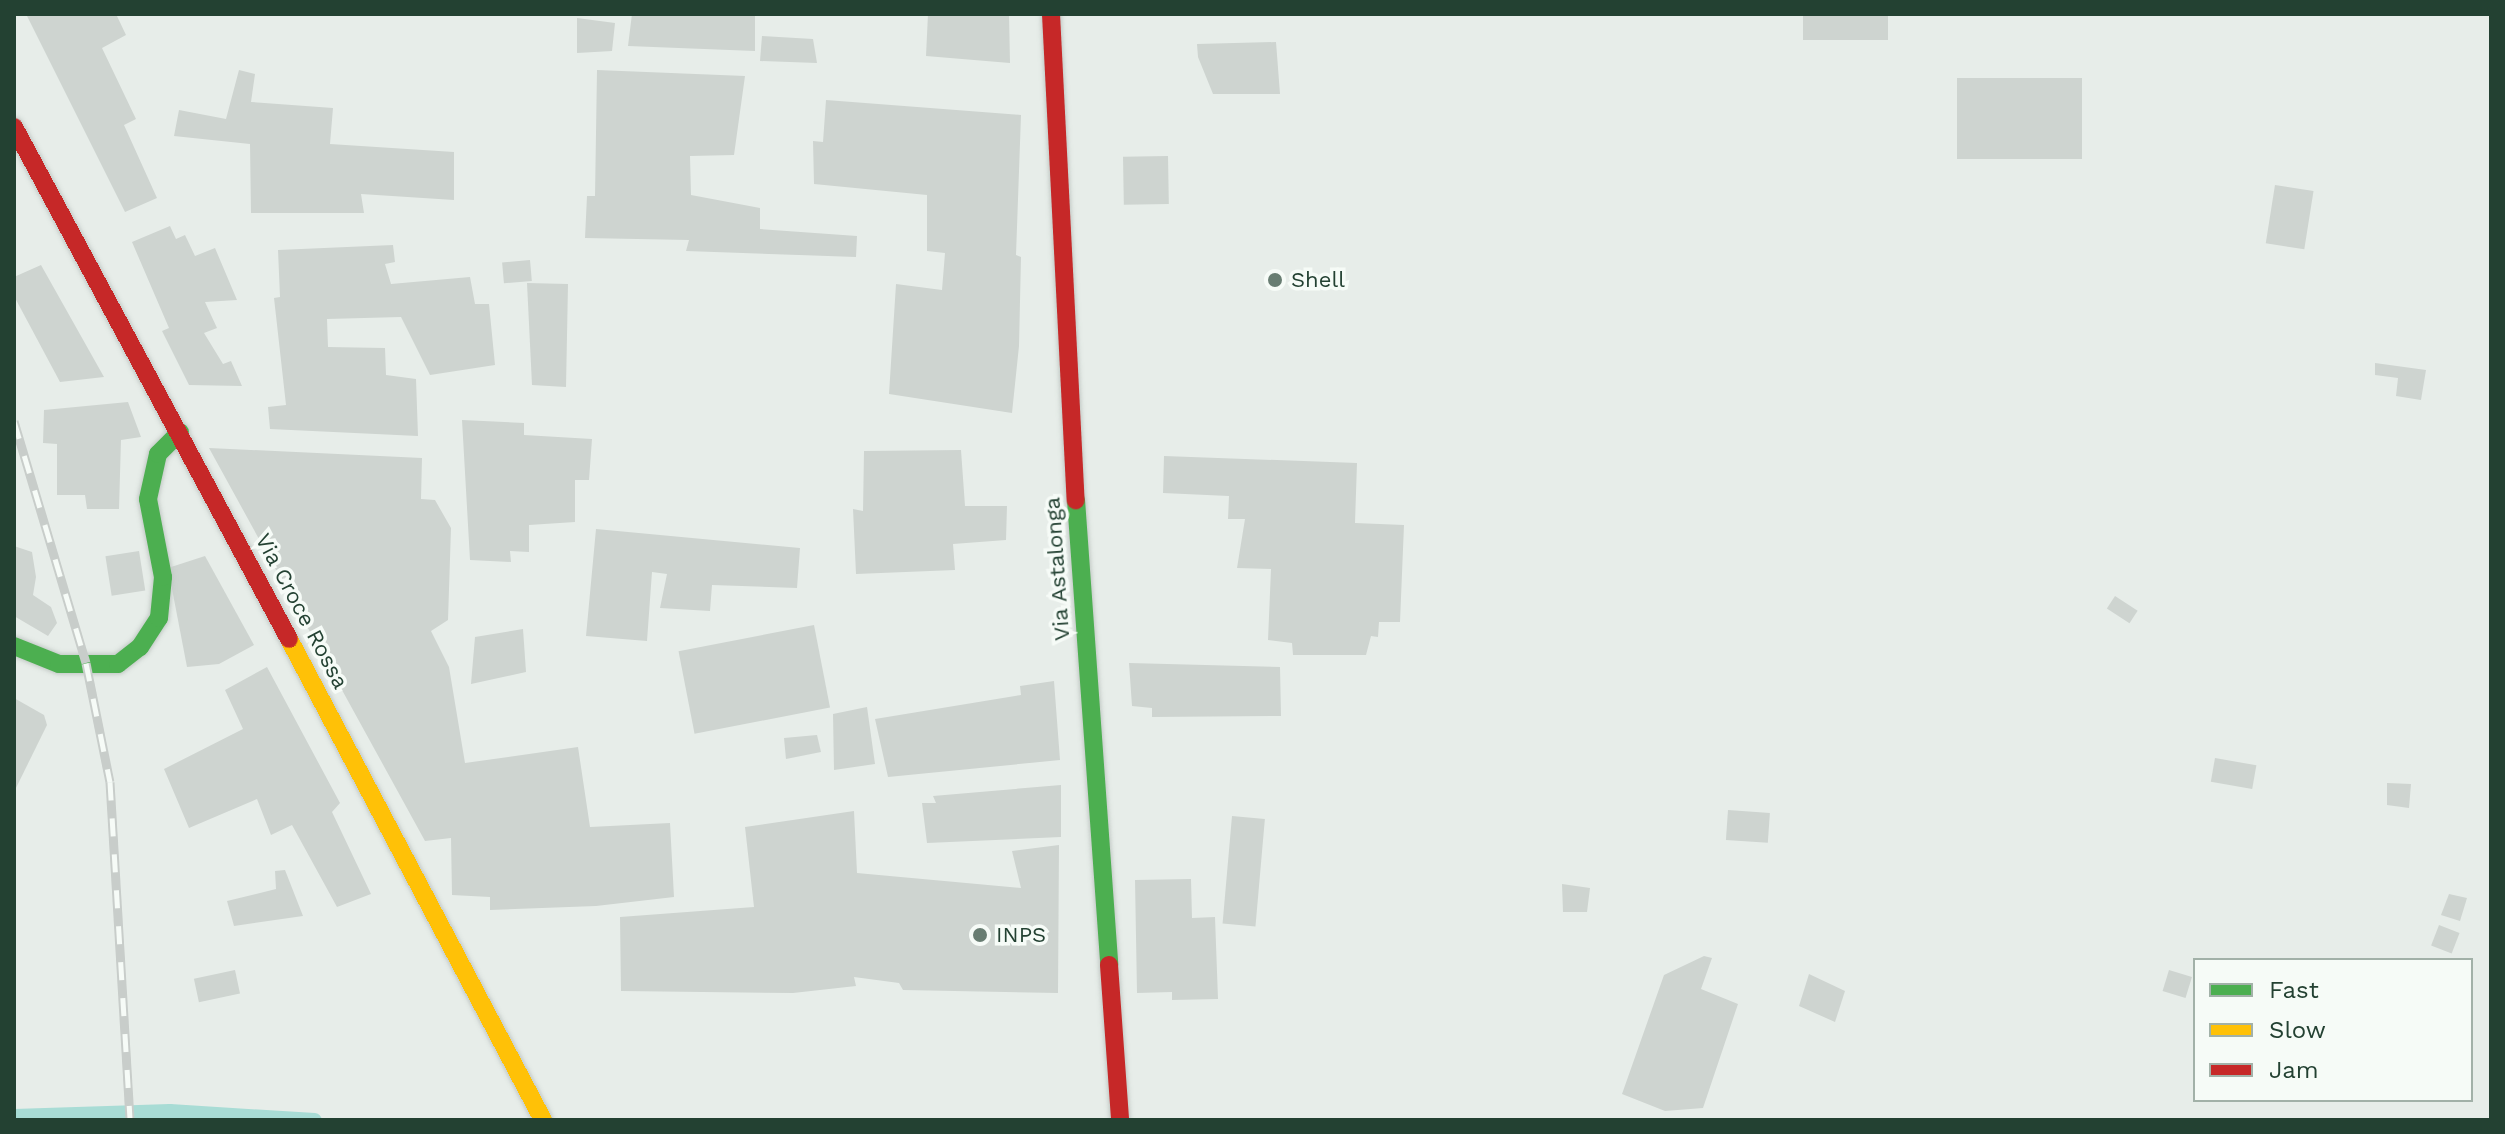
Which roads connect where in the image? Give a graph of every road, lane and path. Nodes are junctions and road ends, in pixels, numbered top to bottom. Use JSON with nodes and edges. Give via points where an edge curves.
{"nodes":[{"id":1,"x":1051,"y":14,"type":"edge"},
{"id":2,"x":14,"y":127,"type":"edge"},
{"id":3,"x":180,"y":432,"type":"junction"},
{"id":4,"x":14,"y":646,"type":"edge"},
{"id":5,"x":543,"y":1120,"type":"edge"},
{"id":6,"x":1120,"y":1120,"type":"edge"}],
"edges":[{"from":1,"to":6,"type":"street","name":"Via Astalonga","via":[[1077,514]]},
{"from":2,"to":3,"type":"street","name":"Via Croce Rossa"},
{"from":3,"to":4,"type":"street","via":[[158,454],[148,499],[163,577],[159,618],[140,647],[118,664],[59,664]]},
{"from":3,"to":5,"type":"street","name":"Via Croce Rossa"}]}
